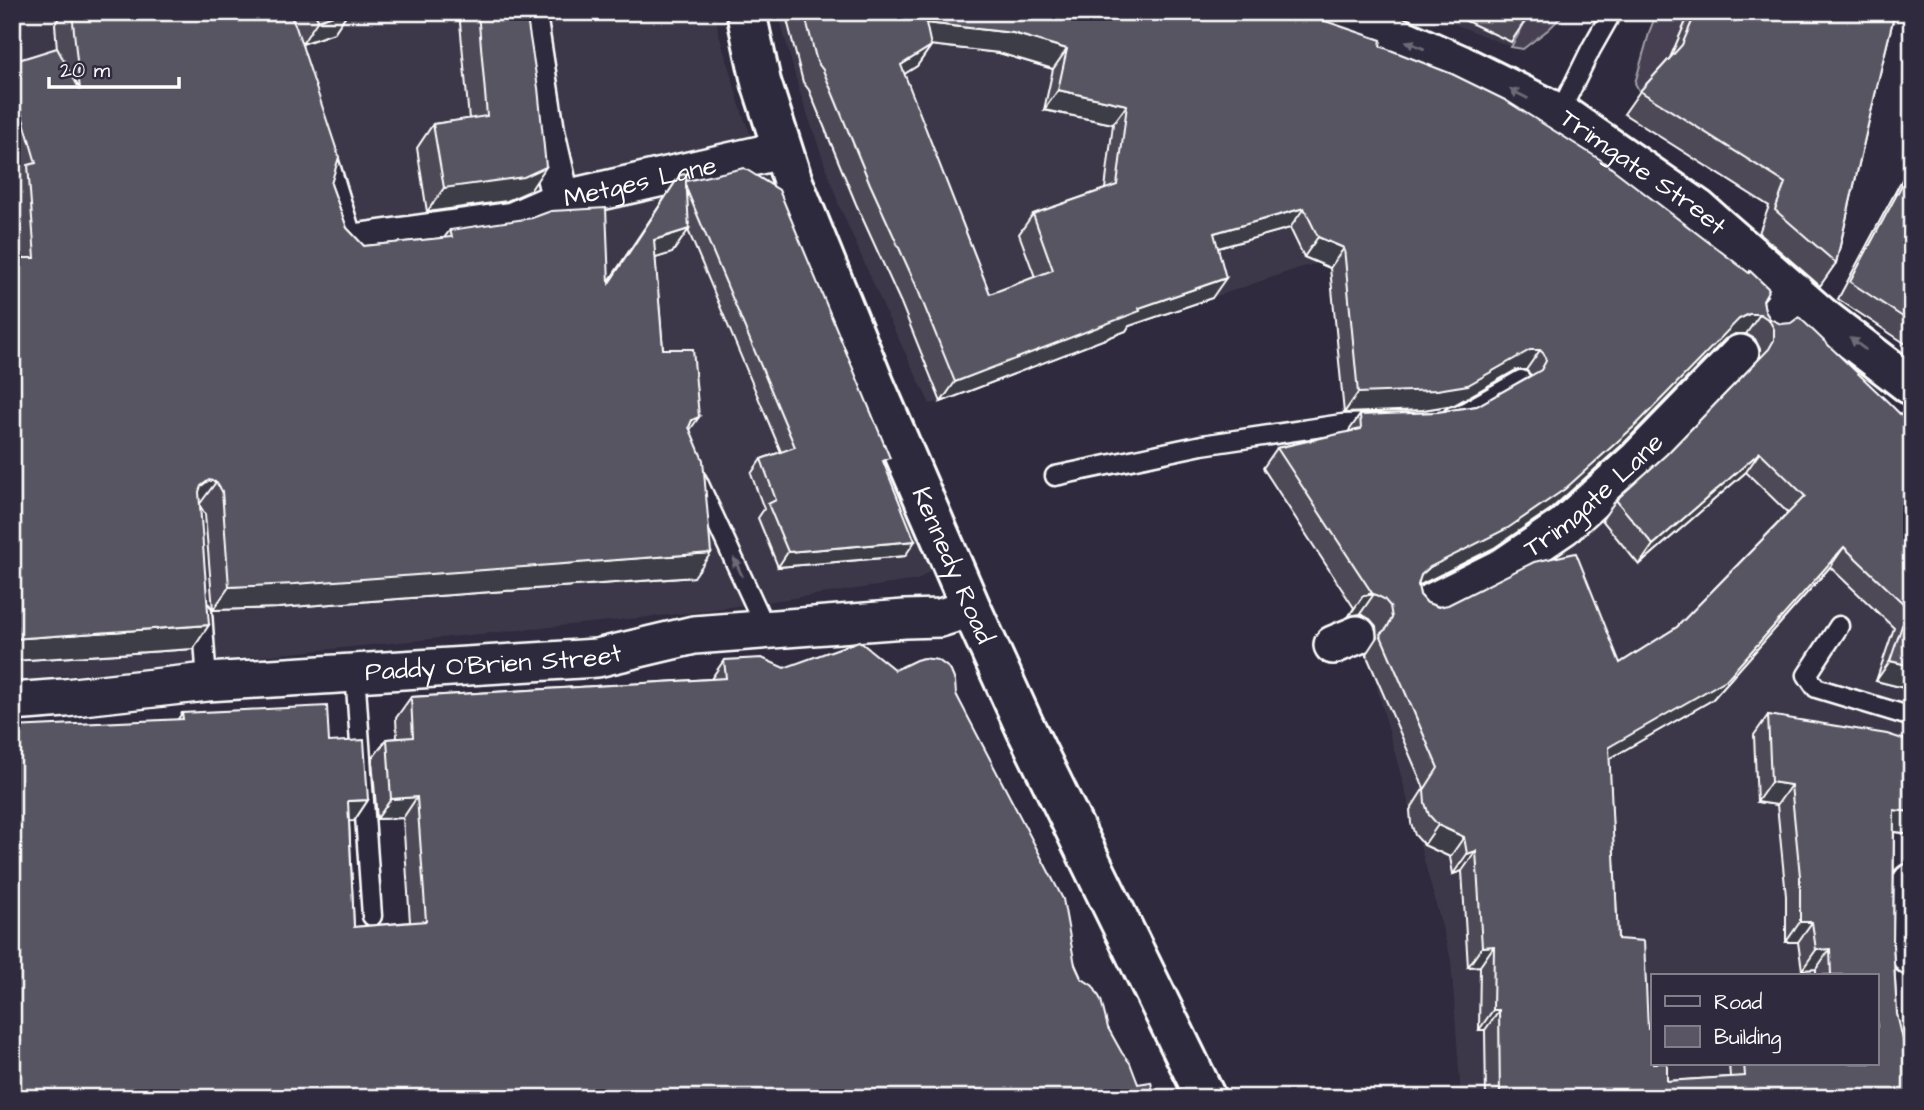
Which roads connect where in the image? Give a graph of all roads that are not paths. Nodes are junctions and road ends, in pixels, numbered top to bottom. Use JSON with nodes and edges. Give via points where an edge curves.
{"nodes":[{"id":1,"x":527,"y":12,"type":"edge"},
{"id":2,"x":746,"y":12,"type":"edge"},
{"id":3,"x":1342,"y":12,"type":"edge"},
{"id":4,"x":1612,"y":12,"type":"edge"},
{"id":5,"x":1559,"y":114,"type":"junction"},
{"id":6,"x":322,"y":136,"type":"edge"},
{"id":7,"x":782,"y":150,"type":"junction"},
{"id":8,"x":561,"y":200,"type":"junction"},
{"id":9,"x":354,"y":243,"type":"joint"},
{"id":10,"x":1795,"y":292,"type":"junction"},
{"id":11,"x":1770,"y":323,"type":"edge"},
{"id":12,"x":1740,"y":354,"type":"dead end"},
{"id":13,"x":1521,"y":380,"type":"edge"},
{"id":14,"x":1912,"y":386,"type":"edge"},
{"id":15,"x":1436,"y":419,"type":"edge"},
{"id":16,"x":1397,"y":422,"type":"edge"},
{"id":17,"x":688,"y":460,"type":"edge"},
{"id":18,"x":1055,"y":476,"type":"dead end"},
{"id":19,"x":201,"y":598,"type":"edge"},
{"id":20,"x":1425,"y":606,"type":"edge"},
{"id":21,"x":971,"y":608,"type":"junction"},
{"id":22,"x":1839,"y":626,"type":"dead end"},
{"id":23,"x":766,"y":629,"type":"junction"},
{"id":24,"x":355,"y":672,"type":"junction"},
{"id":25,"x":207,"y":682,"type":"junction"},
{"id":26,"x":12,"y":702,"type":"edge"},
{"id":27,"x":1912,"y":717,"type":"edge"},
{"id":28,"x":1912,"y":883,"type":"edge"},
{"id":29,"x":372,"y":916,"type":"dead end"},
{"id":30,"x":1912,"y":956,"type":"edge"},
{"id":31,"x":1206,"y":1098,"type":"edge"}],
"edges":[{"from":1,"to":8,"type":"street","name":"Metges Lane"},
{"from":2,"to":7,"type":"street","name":"Kennedy Road"},
{"from":5,"to":3,"type":"street","name":"Trimgate Street","one_way":true},
{"from":4,"to":5,"type":"lane"},
{"from":5,"to":10,"type":"street","name":"Trimgate Street","via":[[1698,209]]},
{"from":6,"to":9,"type":"lane"},
{"from":7,"to":8,"type":"street","name":"Metges Lane"},
{"from":7,"to":21,"type":"street","name":"Kennedy Road","via":[[874,383]]},
{"from":8,"to":9,"type":"street","via":[[513,221]]},
{"from":10,"to":11,"type":"street"},
{"from":14,"to":10,"type":"street","name":"Trimgate Street","one_way":true},
{"from":12,"to":20,"type":"street","name":"Trimgate Lane","via":[[1638,459],[1564,526],[1505,566]]},
{"from":13,"to":15,"type":"lane","via":[[1458,415]]},
{"from":16,"to":18,"type":"lane","via":[[1342,424],[1202,445]]},
{"from":23,"to":17,"type":"lane","one_way":true},
{"from":19,"to":25,"type":"lane"},
{"from":21,"to":23,"type":"street","name":"Paddy O'Brien Street","via":[[940,618]]},
{"from":21,"to":31,"type":"street","name":"Kennedy Road"},
{"from":22,"to":27,"type":"lane","via":[[1807,675],[1816,688]]},
{"from":23,"to":24,"type":"street","name":"Paddy O'Brien Street","via":[[694,635],[597,658]]},
{"from":24,"to":25,"type":"street","name":"Paddy O'Brien Street"},
{"from":24,"to":29,"type":"lane"},
{"from":25,"to":26,"type":"street","name":"Paddy O'Brien Street"},
{"from":28,"to":30,"type":"street"}]}
